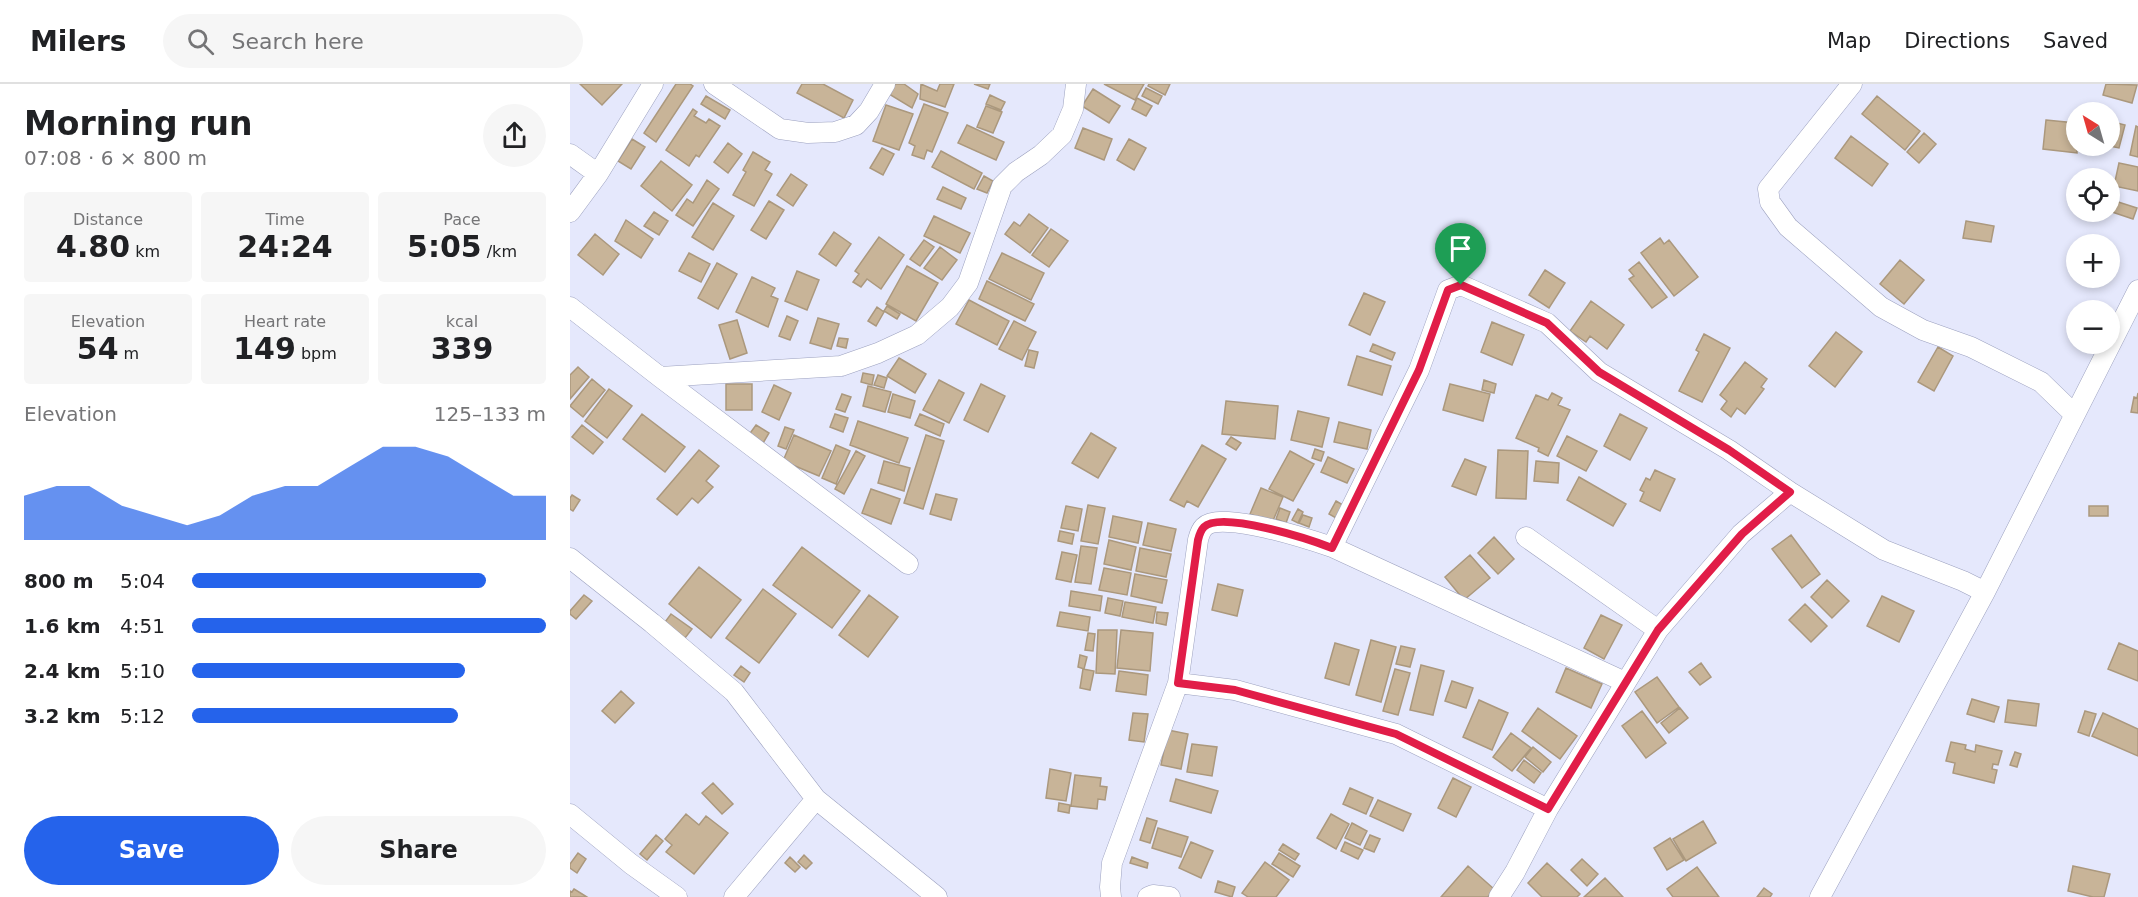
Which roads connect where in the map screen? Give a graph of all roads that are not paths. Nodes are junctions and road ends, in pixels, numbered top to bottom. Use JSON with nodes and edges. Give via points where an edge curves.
{"nodes":[{"id":1,"x":653,"y":84,"type":"edge"},
{"id":2,"x":714,"y":84,"type":"edge"},
{"id":3,"x":885,"y":84,"type":"edge"},
{"id":4,"x":1076,"y":84,"type":"edge"},
{"id":5,"x":1852,"y":84,"type":"edge"},
{"id":6,"x":570,"y":154,"type":"edge"},
{"id":7,"x":598,"y":174,"type":"junction"},
{"id":8,"x":570,"y":212,"type":"edge"},
{"id":9,"x":2138,"y":290,"type":"edge"},
{"id":10,"x":570,"y":307,"type":"edge"},
{"id":11,"x":660,"y":377,"type":"junction"},
{"id":12,"x":2074,"y":414,"type":"junction"},
{"id":13,"x":1790,"y":492,"type":"junction"},
{"id":14,"x":1526,"y":537,"type":"dead end"},
{"id":15,"x":1332,"y":548,"type":"junction"},
{"id":16,"x":570,"y":558,"type":"edge"},
{"id":17,"x":908,"y":564,"type":"dead end"},
{"id":18,"x":1985,"y":592,"type":"junction"},
{"id":19,"x":1658,"y":630,"type":"junction"},
{"id":20,"x":1625,"y":682,"type":"junction"},
{"id":21,"x":1178,"y":683,"type":"junction"},
{"id":22,"x":816,"y":799,"type":"junction"},
{"id":23,"x":1548,"y":809,"type":"junction"},
{"id":24,"x":570,"y":814,"type":"edge"},
{"id":25,"x":676,"y":897,"type":"edge"},
{"id":26,"x":734,"y":897,"type":"edge"},
{"id":27,"x":937,"y":897,"type":"edge"},
{"id":28,"x":1111,"y":897,"type":"edge"},
{"id":29,"x":1148,"y":897,"type":"edge"},
{"id":30,"x":1170,"y":897,"type":"edge"},
{"id":31,"x":1499,"y":897,"type":"edge"},
{"id":32,"x":1820,"y":897,"type":"edge"}],
"edges":[{"from":1,"to":7,"type":"street"},
{"from":2,"to":3,"type":"street","via":[[780,129],[808,133],[835,132],[856,125]]},
{"from":4,"to":11,"type":"street","via":[[1073,109],[1062,135],[1002,186],[968,283],[950,307],[917,335],[841,366]]},
{"from":5,"to":12,"type":"street","via":[[1768,189],[1770,202],[1788,227],[1881,307],[2041,382]]},
{"from":6,"to":7,"type":"street"},
{"from":7,"to":8,"type":"street"},
{"from":9,"to":12,"type":"street"},
{"from":10,"to":11,"type":"street"},
{"from":11,"to":17,"type":"street"},
{"from":12,"to":18,"type":"street"},
{"from":13,"to":15,"type":"street","via":[[1729,450],[1599,372],[1547,323],[1461,285],[1448,290],[1419,370]]},
{"from":13,"to":18,"type":"street","via":[[1884,550]]},
{"from":13,"to":19,"type":"street","via":[[1742,534]]},
{"from":14,"to":19,"type":"street"},
{"from":15,"to":20,"type":"street"},
{"from":15,"to":21,"type":"street","via":[[1285,531],[1222,522],[1204,528],[1198,540]]},
{"from":16,"to":22,"type":"street","via":[[734,692]]},
{"from":18,"to":32,"type":"street"},
{"from":19,"to":20,"type":"street"},
{"from":20,"to":23,"type":"street"},
{"from":21,"to":23,"type":"street","via":[[1235,690],[1396,734]]},
{"from":21,"to":28,"type":"street","via":[[1112,863]]},
{"from":22,"to":26,"type":"street"},
{"from":22,"to":27,"type":"street"},
{"from":23,"to":31,"type":"street"},
{"from":24,"to":25,"type":"street"},
{"from":29,"to":30,"type":"street"}]}
